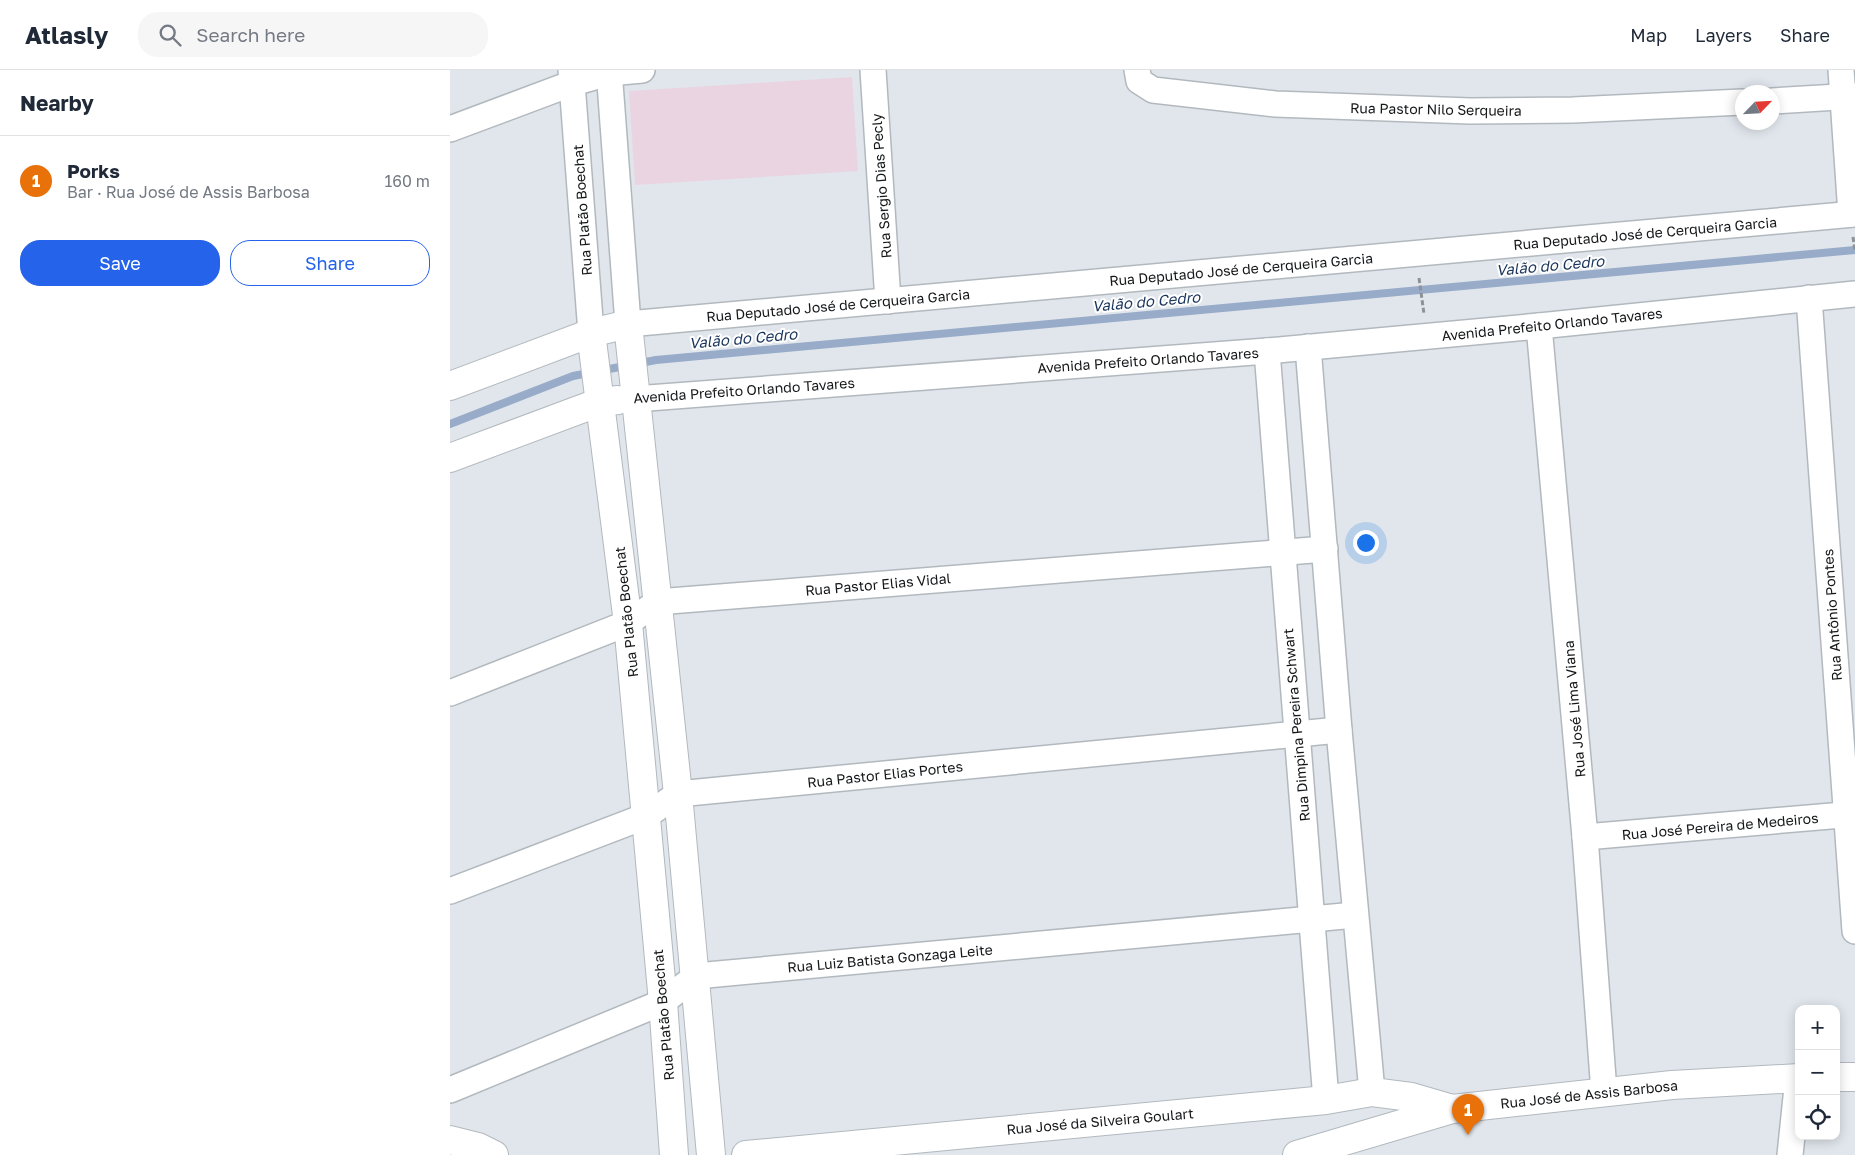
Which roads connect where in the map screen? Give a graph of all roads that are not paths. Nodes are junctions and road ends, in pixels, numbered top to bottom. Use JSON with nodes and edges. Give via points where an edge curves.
{"nodes":[{"id":1,"x":642,"y":70,"type":"edge"},
{"id":2,"x":874,"y":70,"type":"edge"},
{"id":3,"x":1841,"y":70,"type":"edge"},
{"id":4,"x":609,"y":71,"type":"edge"},
{"id":5,"x":1137,"y":72,"type":"edge"},
{"id":6,"x":572,"y":77,"type":"edge"},
{"id":7,"x":1849,"y":97,"type":"edge"},
{"id":8,"x":1780,"y":101,"type":"edge"},
{"id":9,"x":1735,"y":102,"type":"edge"},
{"id":10,"x":450,"y":128,"type":"edge"},
{"id":11,"x":1853,"y":221,"type":"edge"},
{"id":12,"x":1855,"y":294,"type":"edge"},
{"id":13,"x":1810,"y":298,"type":"junction"},
{"id":14,"x":888,"y":301,"type":"junction"},
{"id":15,"x":1539,"y":326,"type":"junction"},
{"id":16,"x":629,"y":336,"type":"junction"},
{"id":17,"x":593,"y":344,"type":"junction"},
{"id":18,"x":1308,"y":347,"type":"junction"},
{"id":19,"x":1267,"y":351,"type":"junction"},
{"id":20,"x":450,"y":386,"type":"edge"},
{"id":21,"x":634,"y":390,"type":"junction"},
{"id":22,"x":599,"y":395,"type":"junction"},
{"id":23,"x":450,"y":458,"type":"edge"},
{"id":24,"x":1326,"y":549,"type":"junction"},
{"id":25,"x":1282,"y":552,"type":"junction"},
{"id":26,"x":657,"y":602,"type":"junction"},
{"id":27,"x":628,"y":622,"type":"junction"},
{"id":28,"x":450,"y":693,"type":"edge"},
{"id":29,"x":1339,"y":730,"type":"junction"},
{"id":30,"x":1296,"y":734,"type":"junction"},
{"id":31,"x":678,"y":794,"type":"junction"},
{"id":32,"x":1850,"y":814,"type":"edge"},
{"id":33,"x":646,"y":816,"type":"junction"},
{"id":34,"x":1585,"y":838,"type":"junction"},
{"id":35,"x":450,"y":891,"type":"edge"},
{"id":36,"x":1355,"y":915,"type":"junction"},
{"id":37,"x":1312,"y":918,"type":"junction"},
{"id":38,"x":1855,"y":931,"type":"edge"},
{"id":39,"x":696,"y":976,"type":"junction"},
{"id":40,"x":663,"y":1002,"type":"junction"},
{"id":41,"x":1840,"y":1077,"type":"edge"},
{"id":42,"x":1855,"y":1077,"type":"edge"},
{"id":43,"x":1795,"y":1078,"type":"edge"},
{"id":44,"x":450,"y":1090,"type":"edge"},
{"id":45,"x":1372,"y":1092,"type":"junction"},
{"id":46,"x":1604,"y":1092,"type":"junction"},
{"id":47,"x":1797,"y":1095,"type":"edge"},
{"id":48,"x":1326,"y":1100,"type":"junction"},
{"id":49,"x":1452,"y":1109,"type":"junction"},
{"id":50,"x":450,"y":1140,"type":"edge"},
{"id":51,"x":494,"y":1155,"type":"edge"},
{"id":52,"x":674,"y":1155,"type":"edge"},
{"id":53,"x":711,"y":1155,"type":"edge"},
{"id":54,"x":746,"y":1155,"type":"edge"},
{"id":55,"x":1297,"y":1155,"type":"edge"},
{"id":56,"x":1790,"y":1155,"type":"edge"}],
"edges":[{"from":1,"to":4,"type":"street"},
{"from":2,"to":14,"type":"street","name":"Rua Sergio Dias Pecly"},
{"from":3,"to":7,"type":"street"},
{"from":4,"to":6,"type":"street"},
{"from":4,"to":16,"type":"street"},
{"from":5,"to":9,"type":"street","name":"Rua Pastor Nilo Serqueira","via":[[1138,80],[1153,90],[1275,104],[1470,111]]},
{"from":6,"to":10,"type":"street"},
{"from":6,"to":17,"type":"street","name":"Rua Platão Boechat"},
{"from":7,"to":8,"type":"street"},
{"from":7,"to":11,"type":"street"},
{"from":11,"to":14,"type":"street","name":"Rua Deputado José de Cerqueira Garcia"},
{"from":12,"to":13,"type":"street","name":"Avenida Prefeito Orlando Tavares"},
{"from":13,"to":15,"type":"street","name":"Avenida Prefeito Orlando Tavares"},
{"from":13,"to":32,"type":"street","name":"Rua Antônio Pontes"},
{"from":14,"to":16,"type":"street","name":"Rua Deputado José de Cerqueira Garcia"},
{"from":15,"to":18,"type":"street","name":"Avenida Prefeito Orlando Tavares"},
{"from":15,"to":34,"type":"street","name":"Rua José Lima Viana"},
{"from":16,"to":17,"type":"main road"},
{"from":16,"to":21,"type":"main road"},
{"from":17,"to":20,"type":"main road"},
{"from":17,"to":22,"type":"main road","name":"Rua Platão Boechat"},
{"from":18,"to":19,"type":"street","name":"Avenida Prefeito Orlando Tavares"},
{"from":18,"to":24,"type":"street"},
{"from":19,"to":21,"type":"street","name":"Avenida Prefeito Orlando Tavares"},
{"from":19,"to":25,"type":"street","name":"Rua Dimpina Pereira Schwart"},
{"from":21,"to":22,"type":"main road","name":"Avenida Prefeito Orlando Tavares"},
{"from":21,"to":26,"type":"main road"},
{"from":22,"to":23,"type":"main road","name":"Avenida Prefeito Orlando Tavares"},
{"from":22,"to":27,"type":"main road","name":"Rua Platão Boechat"},
{"from":24,"to":25,"type":"street","name":"Rua Pastor Elias Vidal"},
{"from":24,"to":29,"type":"street"},
{"from":25,"to":26,"type":"street","name":"Rua Pastor Elias Vidal"},
{"from":25,"to":30,"type":"street","name":"Rua Dimpina Pereira Schwart"},
{"from":26,"to":27,"type":"street"},
{"from":26,"to":31,"type":"main road"},
{"from":27,"to":28,"type":"street"},
{"from":27,"to":33,"type":"main road","name":"Rua Platão Boechat"},
{"from":29,"to":30,"type":"street","name":"Rua Pastor Elias Portes"},
{"from":29,"to":36,"type":"street"},
{"from":30,"to":31,"type":"street","name":"Rua Pastor Elias Portes"},
{"from":30,"to":37,"type":"street","name":"Rua Dimpina Pereira Schwart"},
{"from":31,"to":33,"type":"street","name":"Rua Pastor Elias Portes"},
{"from":31,"to":39,"type":"main road"},
{"from":32,"to":34,"type":"street","name":"Rua José Pereira de Medeiros"},
{"from":32,"to":38,"type":"street","name":"Rua Antônio Pontes"},
{"from":33,"to":35,"type":"street","name":"Rua Pastor Elias Portes"},
{"from":33,"to":40,"type":"main road","name":"Rua Platão Boechat"},
{"from":34,"to":46,"type":"street","name":"Rua José Lima Viana"},
{"from":36,"to":37,"type":"street","name":"Rua Luiz Batista Gonzaga Leite"},
{"from":36,"to":45,"type":"street"},
{"from":37,"to":39,"type":"street","name":"Rua Luiz Batista Gonzaga Leite"},
{"from":37,"to":48,"type":"street","name":"Rua Dimpina Pereira Schwart"},
{"from":39,"to":40,"type":"street"},
{"from":39,"to":53,"type":"main road"},
{"from":40,"to":44,"type":"street"},
{"from":40,"to":52,"type":"main road","name":"Rua Platão Boechat"},
{"from":41,"to":42,"type":"main road"},
{"from":43,"to":46,"type":"main road","name":"Rua José de Assis Barbosa"},
{"from":45,"to":48,"type":"main road","name":"Rua José da Silveira Goulart"},
{"from":45,"to":49,"type":"main road","name":"Rua José da Silveira Goulart","via":[[1411,1097]]},
{"from":46,"to":49,"type":"main road","name":"Rua José de Assis Barbosa"},
{"from":47,"to":56,"type":"street"},
{"from":48,"to":54,"type":"main road","name":"Rua José da Silveira Goulart"},
{"from":49,"to":55,"type":"main road","name":"Rua José de Assis Barbosa"},
{"from":50,"to":51,"type":"main road"}]}
